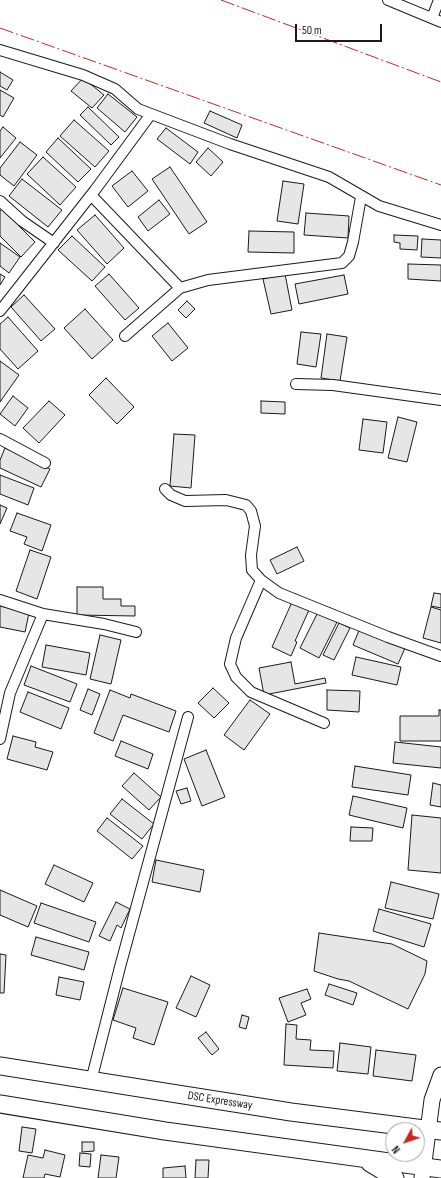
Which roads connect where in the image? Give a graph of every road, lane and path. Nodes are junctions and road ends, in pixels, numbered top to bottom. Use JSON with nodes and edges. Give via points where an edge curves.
{"nodes":[{"id":1,"x":388,"y":0,"type":"edge"},
{"id":2,"x":439,"y":0,"type":"edge"},
{"id":3,"x":436,"y":20,"type":"edge"},
{"id":4,"x":0,"y":50,"type":"edge"},
{"id":5,"x":151,"y":114,"type":"junction"},
{"id":6,"x":91,"y":195,"type":"junction"},
{"id":7,"x":361,"y":197,"type":"junction"},
{"id":8,"x":0,"y":201,"type":"edge"},
{"id":9,"x":441,"y":225,"type":"edge"},
{"id":10,"x":54,"y":243,"type":"junction"},
{"id":11,"x":180,"y":288,"type":"junction"},
{"id":12,"x":0,"y":311,"type":"edge"},
{"id":13,"x":125,"y":336,"type":"dead end"},
{"id":14,"x":296,"y":384,"type":"dead end"},
{"id":15,"x":441,"y":400,"type":"edge"},
{"id":16,"x":0,"y":439,"type":"edge"},
{"id":17,"x":45,"y":463,"type":"dead end"},
{"id":18,"x":165,"y":489,"type":"dead end"},
{"id":19,"x":261,"y":580,"type":"junction"},
{"id":20,"x":0,"y":600,"type":"edge"},
{"id":21,"x":43,"y":614,"type":"junction"},
{"id":22,"x":136,"y":632,"type":"dead end"},
{"id":23,"x":441,"y":656,"type":"edge"},
{"id":24,"x":188,"y":717,"type":"dead end"},
{"id":25,"x":324,"y":723,"type":"dead end"},
{"id":26,"x":0,"y":739,"type":"edge"},
{"id":27,"x":0,"y":1066,"type":"edge"},
{"id":28,"x":441,"y":1075,"type":"edge"},
{"id":29,"x":91,"y":1081,"type":"junction"},
{"id":30,"x":0,"y":1104,"type":"edge"},
{"id":31,"x":435,"y":1131,"type":"edge"},
{"id":32,"x":361,"y":1158,"type":"junction"},
{"id":33,"x":441,"y":1169,"type":"edge"},
{"id":34,"x":423,"y":1172,"type":"edge"},
{"id":35,"x":395,"y":1178,"type":"edge"}],
"edges":[{"from":1,"to":3,"type":"street"},
{"from":2,"to":3,"type":"street"},
{"from":4,"to":5,"type":"street","via":[[83,75],[115,89],[138,109]]},
{"from":5,"to":6,"type":"street"},
{"from":5,"to":7,"type":"street","via":[[329,177]]},
{"from":6,"to":10,"type":"street"},
{"from":6,"to":11,"type":"street"},
{"from":7,"to":9,"type":"street","via":[[396,212]]},
{"from":7,"to":11,"type":"street","via":[[349,256],[342,263],[208,280]]},
{"from":8,"to":10,"type":"street","via":[[22,221]]},
{"from":10,"to":12,"type":"street"},
{"from":11,"to":13,"type":"street"},
{"from":14,"to":15,"type":"street","via":[[333,385]]},
{"from":16,"to":17,"type":"street"},
{"from":18,"to":19,"type":"street","via":[[170,495],[185,501],[226,500],[246,505],[251,511],[255,526],[251,555],[252,570]]},
{"from":19,"to":23,"type":"street","via":[[279,593]]},
{"from":19,"to":25,"type":"street","via":[[236,638],[230,664],[236,677],[251,692]]},
{"from":20,"to":21,"type":"street"},
{"from":21,"to":22,"type":"street"},
{"from":21,"to":26,"type":"street","via":[[10,693]]},
{"from":24,"to":29,"type":"street"},
{"from":27,"to":29,"type":"main road","name":"DSC Expressway"},
{"from":28,"to":31,"type":"main road","via":[[432,1100]]},
{"from":29,"to":31,"type":"main road","name":"DSC Expressway"},
{"from":30,"to":32,"type":"main road","via":[[165,1132]]},
{"from":31,"to":34,"type":"main road"},
{"from":32,"to":34,"type":"main road"},
{"from":32,"to":35,"type":"main road"},
{"from":33,"to":34,"type":"main road"}]}
